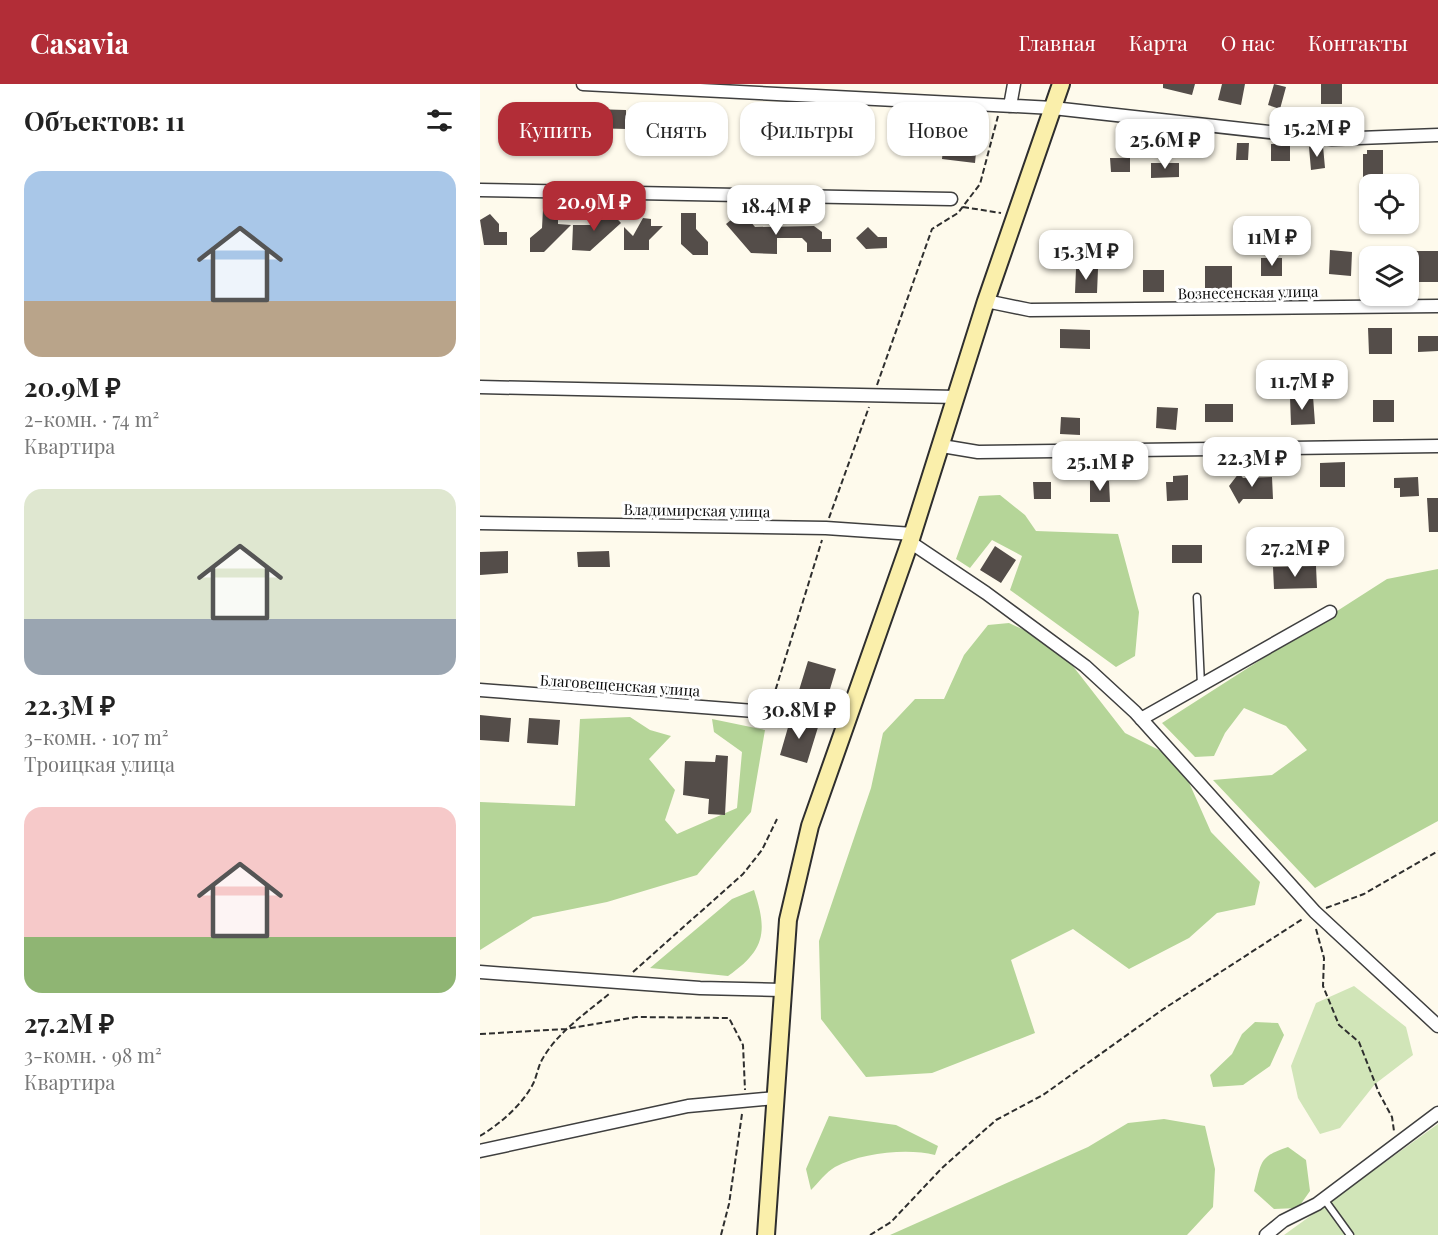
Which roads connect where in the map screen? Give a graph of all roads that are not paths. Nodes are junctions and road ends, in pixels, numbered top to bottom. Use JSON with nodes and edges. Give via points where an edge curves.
{"nodes":[{"id":1,"x":583,"y":84,"type":"edge"},
{"id":2,"x":1014,"y":84,"type":"edge"},
{"id":3,"x":1061,"y":84,"type":"edge"},
{"id":4,"x":1010,"y":106,"type":"junction"},
{"id":5,"x":1053,"y":108,"type":"junction"},
{"id":6,"x":1438,"y":135,"type":"edge"},
{"id":7,"x":480,"y":190,"type":"edge"},
{"id":8,"x":951,"y":199,"type":"dead end"},
{"id":9,"x":986,"y":301,"type":"junction"},
{"id":10,"x":1438,"y":306,"type":"edge"},
{"id":11,"x":480,"y":387,"type":"edge"},
{"id":12,"x":957,"y":397,"type":"junction"},
{"id":13,"x":942,"y":446,"type":"junction"},
{"id":14,"x":1438,"y":446,"type":"edge"},
{"id":15,"x":480,"y":523,"type":"edge"},
{"id":16,"x":911,"y":538,"type":"junction"},
{"id":17,"x":1197,"y":597,"type":"dead end"},
{"id":18,"x":1330,"y":612,"type":"dead end"},
{"id":19,"x":1201,"y":685,"type":"junction"},
{"id":20,"x":480,"y":690,"type":"edge"},
{"id":21,"x":1141,"y":719,"type":"junction"},
{"id":22,"x":846,"y":724,"type":"junction"},
{"id":23,"x":480,"y":972,"type":"edge"},
{"id":24,"x":782,"y":990,"type":"junction"},
{"id":25,"x":1438,"y":1026,"type":"edge"},
{"id":26,"x":775,"y":1098,"type":"junction"},
{"id":27,"x":1438,"y":1113,"type":"edge"},
{"id":28,"x":480,"y":1151,"type":"edge"},
{"id":29,"x":1324,"y":1199,"type":"junction"},
{"id":30,"x":766,"y":1235,"type":"edge"},
{"id":31,"x":1266,"y":1235,"type":"edge"},
{"id":32,"x":1350,"y":1235,"type":"edge"}],
"edges":[{"from":1,"to":4,"type":"street"},
{"from":2,"to":4,"type":"street"},
{"from":3,"to":5,"type":"street"},
{"from":4,"to":5,"type":"street"},
{"from":5,"to":6,"type":"street","via":[[1332,139]]},
{"from":5,"to":9,"type":"street"},
{"from":7,"to":8,"type":"street"},
{"from":9,"to":10,"type":"street","name":"Вознесенская улица","via":[[1030,310]]},
{"from":9,"to":12,"type":"street"},
{"from":11,"to":12,"type":"street"},
{"from":12,"to":13,"type":"street"},
{"from":13,"to":14,"type":"street","via":[[978,452]]},
{"from":13,"to":16,"type":"street"},
{"from":15,"to":16,"type":"street","name":"Владимирская улица","via":[[826,528]]},
{"from":16,"to":21,"type":"street","via":[[1085,666]]},
{"from":16,"to":22,"type":"street"},
{"from":17,"to":19,"type":"lane"},
{"from":18,"to":19,"type":"street"},
{"from":19,"to":21,"type":"street"},
{"from":20,"to":22,"type":"street","name":"Благовещенская улица","via":[[768,712],[794,708]]},
{"from":21,"to":25,"type":"street","via":[[1315,912]]},
{"from":22,"to":24,"type":"street","via":[[810,826],[788,920]]},
{"from":23,"to":24,"type":"street"},
{"from":24,"to":26,"type":"street"},
{"from":26,"to":28,"type":"street","via":[[688,1106]]},
{"from":26,"to":30,"type":"street"},
{"from":27,"to":29,"type":"street"},
{"from":29,"to":31,"type":"street"},
{"from":29,"to":32,"type":"lane"}]}
